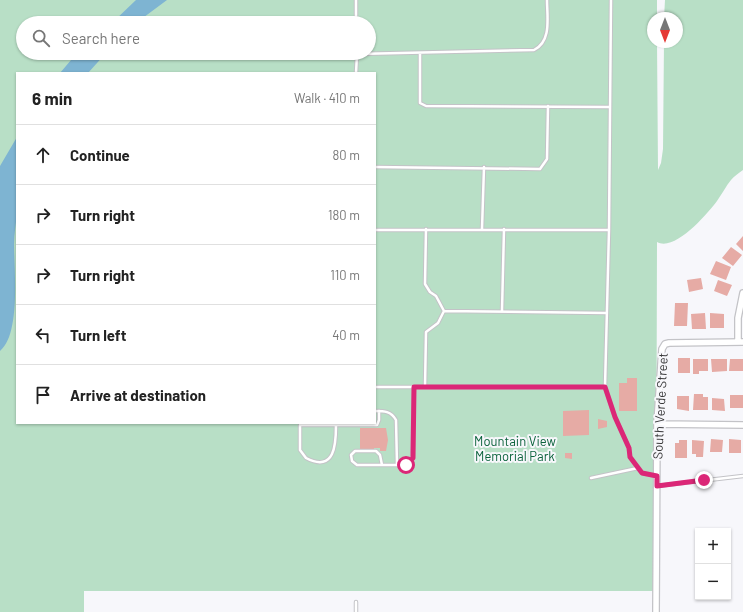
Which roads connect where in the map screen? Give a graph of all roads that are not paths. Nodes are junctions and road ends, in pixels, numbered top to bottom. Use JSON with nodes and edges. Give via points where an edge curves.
{"nodes":[{"id":1,"x":356,"y":0,"type":"edge"},
{"id":2,"x":547,"y":0,"type":"edge"},
{"id":3,"x":611,"y":0,"type":"edge"},
{"id":4,"x":356,"y":16,"type":"edge"},
{"id":5,"x":376,"y":53,"type":"edge"},
{"id":6,"x":420,"y":53,"type":"junction"},
{"id":7,"x":356,"y":60,"type":"edge"},
{"id":8,"x":356,"y":72,"type":"edge"},
{"id":9,"x":548,"y":106,"type":"junction"},
{"id":10,"x":610,"y":107,"type":"junction"},
{"id":11,"x":376,"y":167,"type":"edge"},
{"id":12,"x":484,"y":167,"type":"junction"},
{"id":13,"x":426,"y":229,"type":"junction"},
{"id":14,"x":482,"y":229,"type":"junction"},
{"id":15,"x":504,"y":229,"type":"junction"},
{"id":16,"x":376,"y":230,"type":"edge"},
{"id":17,"x":609,"y":230,"type":"junction"},
{"id":18,"x":743,"y":293,"type":"edge"},
{"id":19,"x":444,"y":311,"type":"junction"},
{"id":20,"x":502,"y":311,"type":"junction"},
{"id":21,"x":607,"y":312,"type":"junction"},
{"id":22,"x":740,"y":342,"type":"edge"},
{"id":23,"x":376,"y":387,"type":"edge"},
{"id":24,"x":414,"y":387,"type":"junction"},
{"id":25,"x":425,"y":387,"type":"junction"},
{"id":26,"x":605,"y":387,"type":"junction"},
{"id":27,"x":379,"y":411,"type":"joint"},
{"id":28,"x":350,"y":424,"type":"edge"},
{"id":29,"x":657,"y":424,"type":"junction"},
{"id":30,"x":336,"y":425,"type":"junction"},
{"id":31,"x":743,"y":426,"type":"edge"},
{"id":32,"x":382,"y":464,"type":"junction"},
{"id":33,"x":397,"y":465,"type":"junction"},
{"id":34,"x":638,"y":468,"type":"junction"},
{"id":35,"x":657,"y":476,"type":"junction"},
{"id":36,"x":743,"y":476,"type":"edge"},
{"id":37,"x":591,"y":478,"type":"dead end"},
{"id":38,"x":657,"y":486,"type":"junction"},
{"id":39,"x":356,"y":602,"type":"dead end"},
{"id":40,"x":356,"y":612,"type":"edge"},
{"id":41,"x":656,"y":612,"type":"edge"}],
"edges":[{"from":1,"to":4,"type":"lane"},
{"from":2,"to":6,"type":"lane","via":[[546,37],[534,50]]},
{"from":3,"to":10,"type":"lane"},
{"from":5,"to":6,"type":"lane"},
{"from":6,"to":9,"type":"lane","via":[[419,96],[420,103],[426,106]]},
{"from":7,"to":8,"type":"lane"},
{"from":9,"to":10,"type":"lane"},
{"from":9,"to":12,"type":"lane","via":[[546,159],[540,169]]},
{"from":10,"to":17,"type":"lane"},
{"from":11,"to":12,"type":"lane"},
{"from":12,"to":14,"type":"lane"},
{"from":13,"to":14,"type":"lane"},
{"from":13,"to":16,"type":"lane"},
{"from":13,"to":19,"type":"lane","via":[[425,284],[436,296]]},
{"from":14,"to":15,"type":"lane"},
{"from":15,"to":17,"type":"lane"},
{"from":15,"to":20,"type":"lane"},
{"from":17,"to":21,"type":"lane"},
{"from":18,"to":22,"type":"street","via":[[738,318]]},
{"from":19,"to":20,"type":"lane"},
{"from":19,"to":25,"type":"lane","via":[[438,323],[426,332]]},
{"from":20,"to":21,"type":"lane"},
{"from":21,"to":26,"type":"lane"},
{"from":22,"to":29,"type":"street","name":"South Verde Street","via":[[665,344],[662,349]]},
{"from":23,"to":24,"type":"lane"},
{"from":24,"to":25,"type":"lane"},
{"from":24,"to":33,"type":"lane","via":[[413,458],[410,464]]},
{"from":25,"to":26,"type":"lane"},
{"from":26,"to":34,"type":"lane","via":[[629,448],[630,457]]},
{"from":27,"to":28,"type":"lane","via":[[377,425]]},
{"from":27,"to":33,"type":"lane","via":[[390,414],[396,420]]},
{"from":28,"to":30,"type":"lane"},
{"from":29,"to":31,"type":"street"},
{"from":29,"to":35,"type":"street","name":"South Verde Street"},
{"from":30,"to":30,"type":"lane","via":[[300,425],[300,450],[306,458],[318,462],[331,456],[335,449]]},
{"from":32,"to":32,"type":"lane","via":[[357,465],[352,461],[351,455],[355,451],[376,451]]},
{"from":32,"to":33,"type":"lane"},
{"from":34,"to":35,"type":"lane","via":[[648,475]]},
{"from":34,"to":37,"type":"lane"},
{"from":35,"to":38,"type":"street","name":"South Verde Street"},
{"from":36,"to":38,"type":"lane"},
{"from":38,"to":41,"type":"street","name":"South Verde Street"},
{"from":39,"to":40,"type":"lane"}]}
